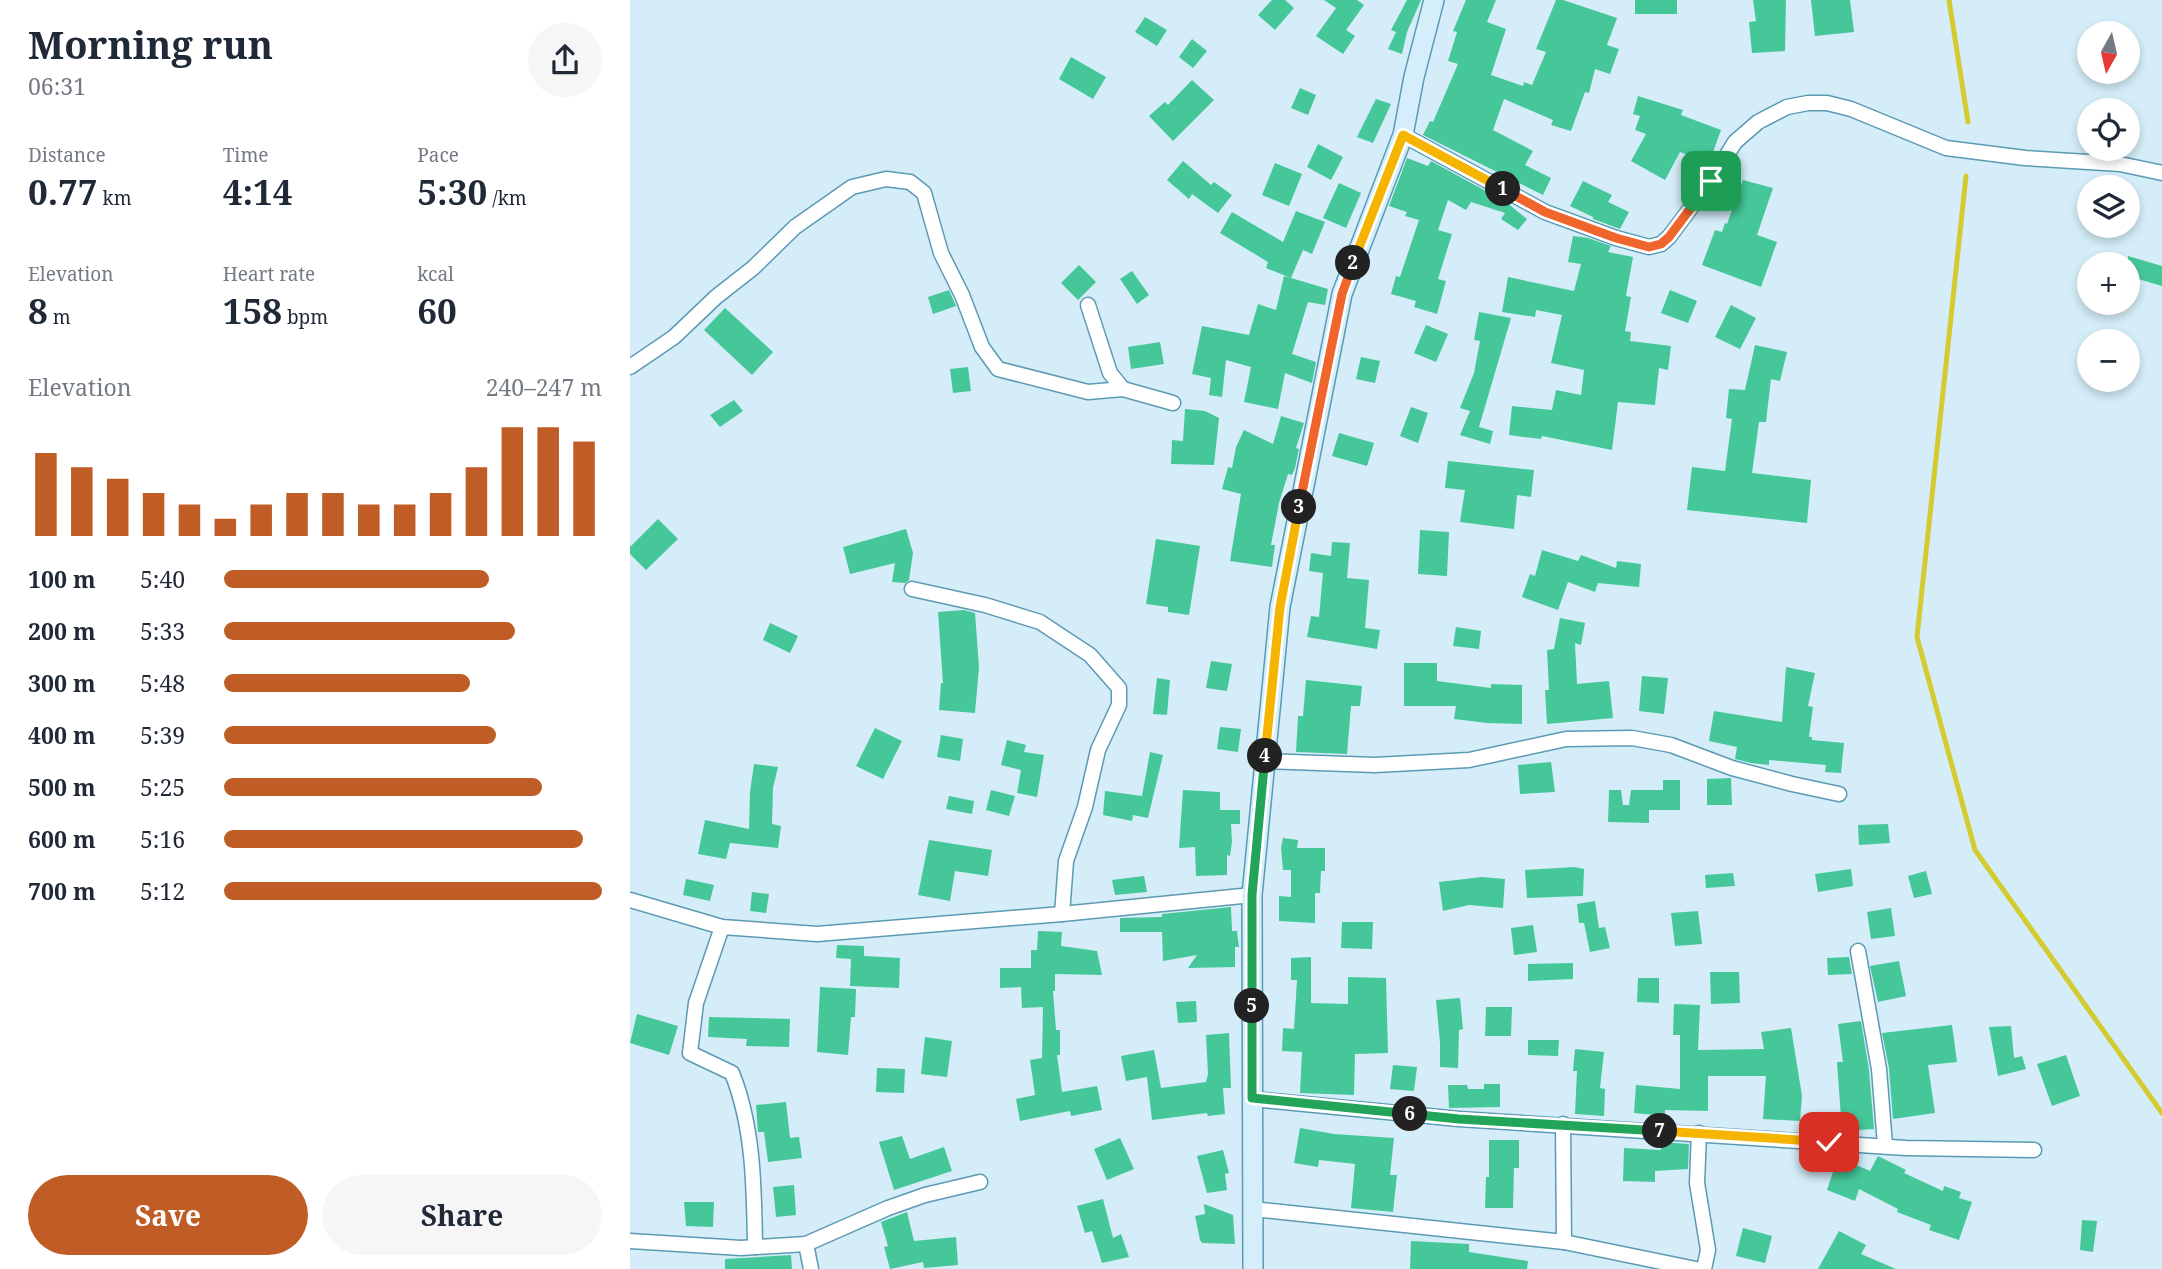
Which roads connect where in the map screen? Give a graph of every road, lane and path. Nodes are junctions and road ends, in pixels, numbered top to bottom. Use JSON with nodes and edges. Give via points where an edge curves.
{"nodes":[{"id":1,"x":1434,"y":0,"type":"edge"},
{"id":2,"x":1403,"y":135,"type":"junction"},
{"id":3,"x":2162,"y":173,"type":"edge"},
{"id":4,"x":1088,"y":305,"type":"dead end"},
{"id":5,"x":630,"y":367,"type":"edge"},
{"id":6,"x":1123,"y":388,"type":"junction"},
{"id":7,"x":1173,"y":403,"type":"dead end"},
{"id":8,"x":912,"y":589,"type":"dead end"},
{"id":9,"x":1265,"y":761,"type":"junction"},
{"id":10,"x":1839,"y":794,"type":"dead end"},
{"id":11,"x":1252,"y":895,"type":"junction"},
{"id":12,"x":630,"y":900,"type":"edge"},
{"id":13,"x":1062,"y":914,"type":"junction"},
{"id":14,"x":722,"y":927,"type":"junction"},
{"id":15,"x":1858,"y":951,"type":"dead end"},
{"id":16,"x":1252,"y":1098,"type":"junction"},
{"id":17,"x":1563,"y":1124,"type":"junction"},
{"id":18,"x":1699,"y":1133,"type":"junction"},
{"id":19,"x":1885,"y":1145,"type":"junction"},
{"id":20,"x":2034,"y":1150,"type":"dead end"},
{"id":21,"x":981,"y":1182,"type":"dead end"},
{"id":22,"x":1253,"y":1209,"type":"junction"},
{"id":23,"x":630,"y":1241,"type":"edge"},
{"id":24,"x":1563,"y":1242,"type":"junction"},
{"id":25,"x":806,"y":1244,"type":"junction"},
{"id":26,"x":755,"y":1247,"type":"junction"},
{"id":27,"x":811,"y":1269,"type":"edge"},
{"id":28,"x":1253,"y":1269,"type":"edge"},
{"id":29,"x":1696,"y":1269,"type":"edge"},
{"id":30,"x":1704,"y":1269,"type":"edge"}],
"edges":[{"from":1,"to":2,"type":"main road"},
{"from":2,"to":3,"type":"street","via":[[1545,212],[1649,247],[1669,237],[1735,142],[1758,122],[1787,107],[1808,103],[1851,109],[1946,148],[2120,164]]},
{"from":2,"to":9,"type":"main road","via":[[1342,294],[1280,607]]},
{"from":4,"to":6,"type":"street","via":[[1110,373]]},
{"from":5,"to":6,"type":"street","via":[[674,337],[795,227],[852,187],[886,179],[910,182],[925,193],[941,253],[982,347],[998,369],[1087,392]]},
{"from":6,"to":7,"type":"street"},
{"from":8,"to":13,"type":"street","via":[[1040,622],[1090,655],[1119,688],[1119,705],[1098,750],[1066,861]]},
{"from":9,"to":10,"type":"street","via":[[1375,765],[1469,760],[1566,739],[1632,738]]},
{"from":9,"to":11,"type":"main road"},
{"from":11,"to":13,"type":"street"},
{"from":11,"to":16,"type":"main road"},
{"from":12,"to":14,"type":"street"},
{"from":13,"to":14,"type":"street","via":[[817,934]]},
{"from":14,"to":26,"type":"street","via":[[696,1003],[690,1053],[732,1073],[739,1092],[754,1174]]},
{"from":15,"to":19,"type":"street","via":[[1879,1069]]},
{"from":16,"to":17,"type":"street","via":[[1459,1119]]},
{"from":16,"to":22,"type":"main road"},
{"from":17,"to":18,"type":"street"},
{"from":17,"to":24,"type":"street"},
{"from":18,"to":19,"type":"street"},
{"from":18,"to":30,"type":"street","via":[[1697,1183],[1708,1250]]},
{"from":19,"to":20,"type":"street"},
{"from":21,"to":25,"type":"street","via":[[888,1208]]},
{"from":22,"to":24,"type":"street"},
{"from":22,"to":28,"type":"main road"},
{"from":23,"to":26,"type":"street"},
{"from":24,"to":29,"type":"street"},
{"from":25,"to":26,"type":"street"},
{"from":25,"to":27,"type":"street"}]}
